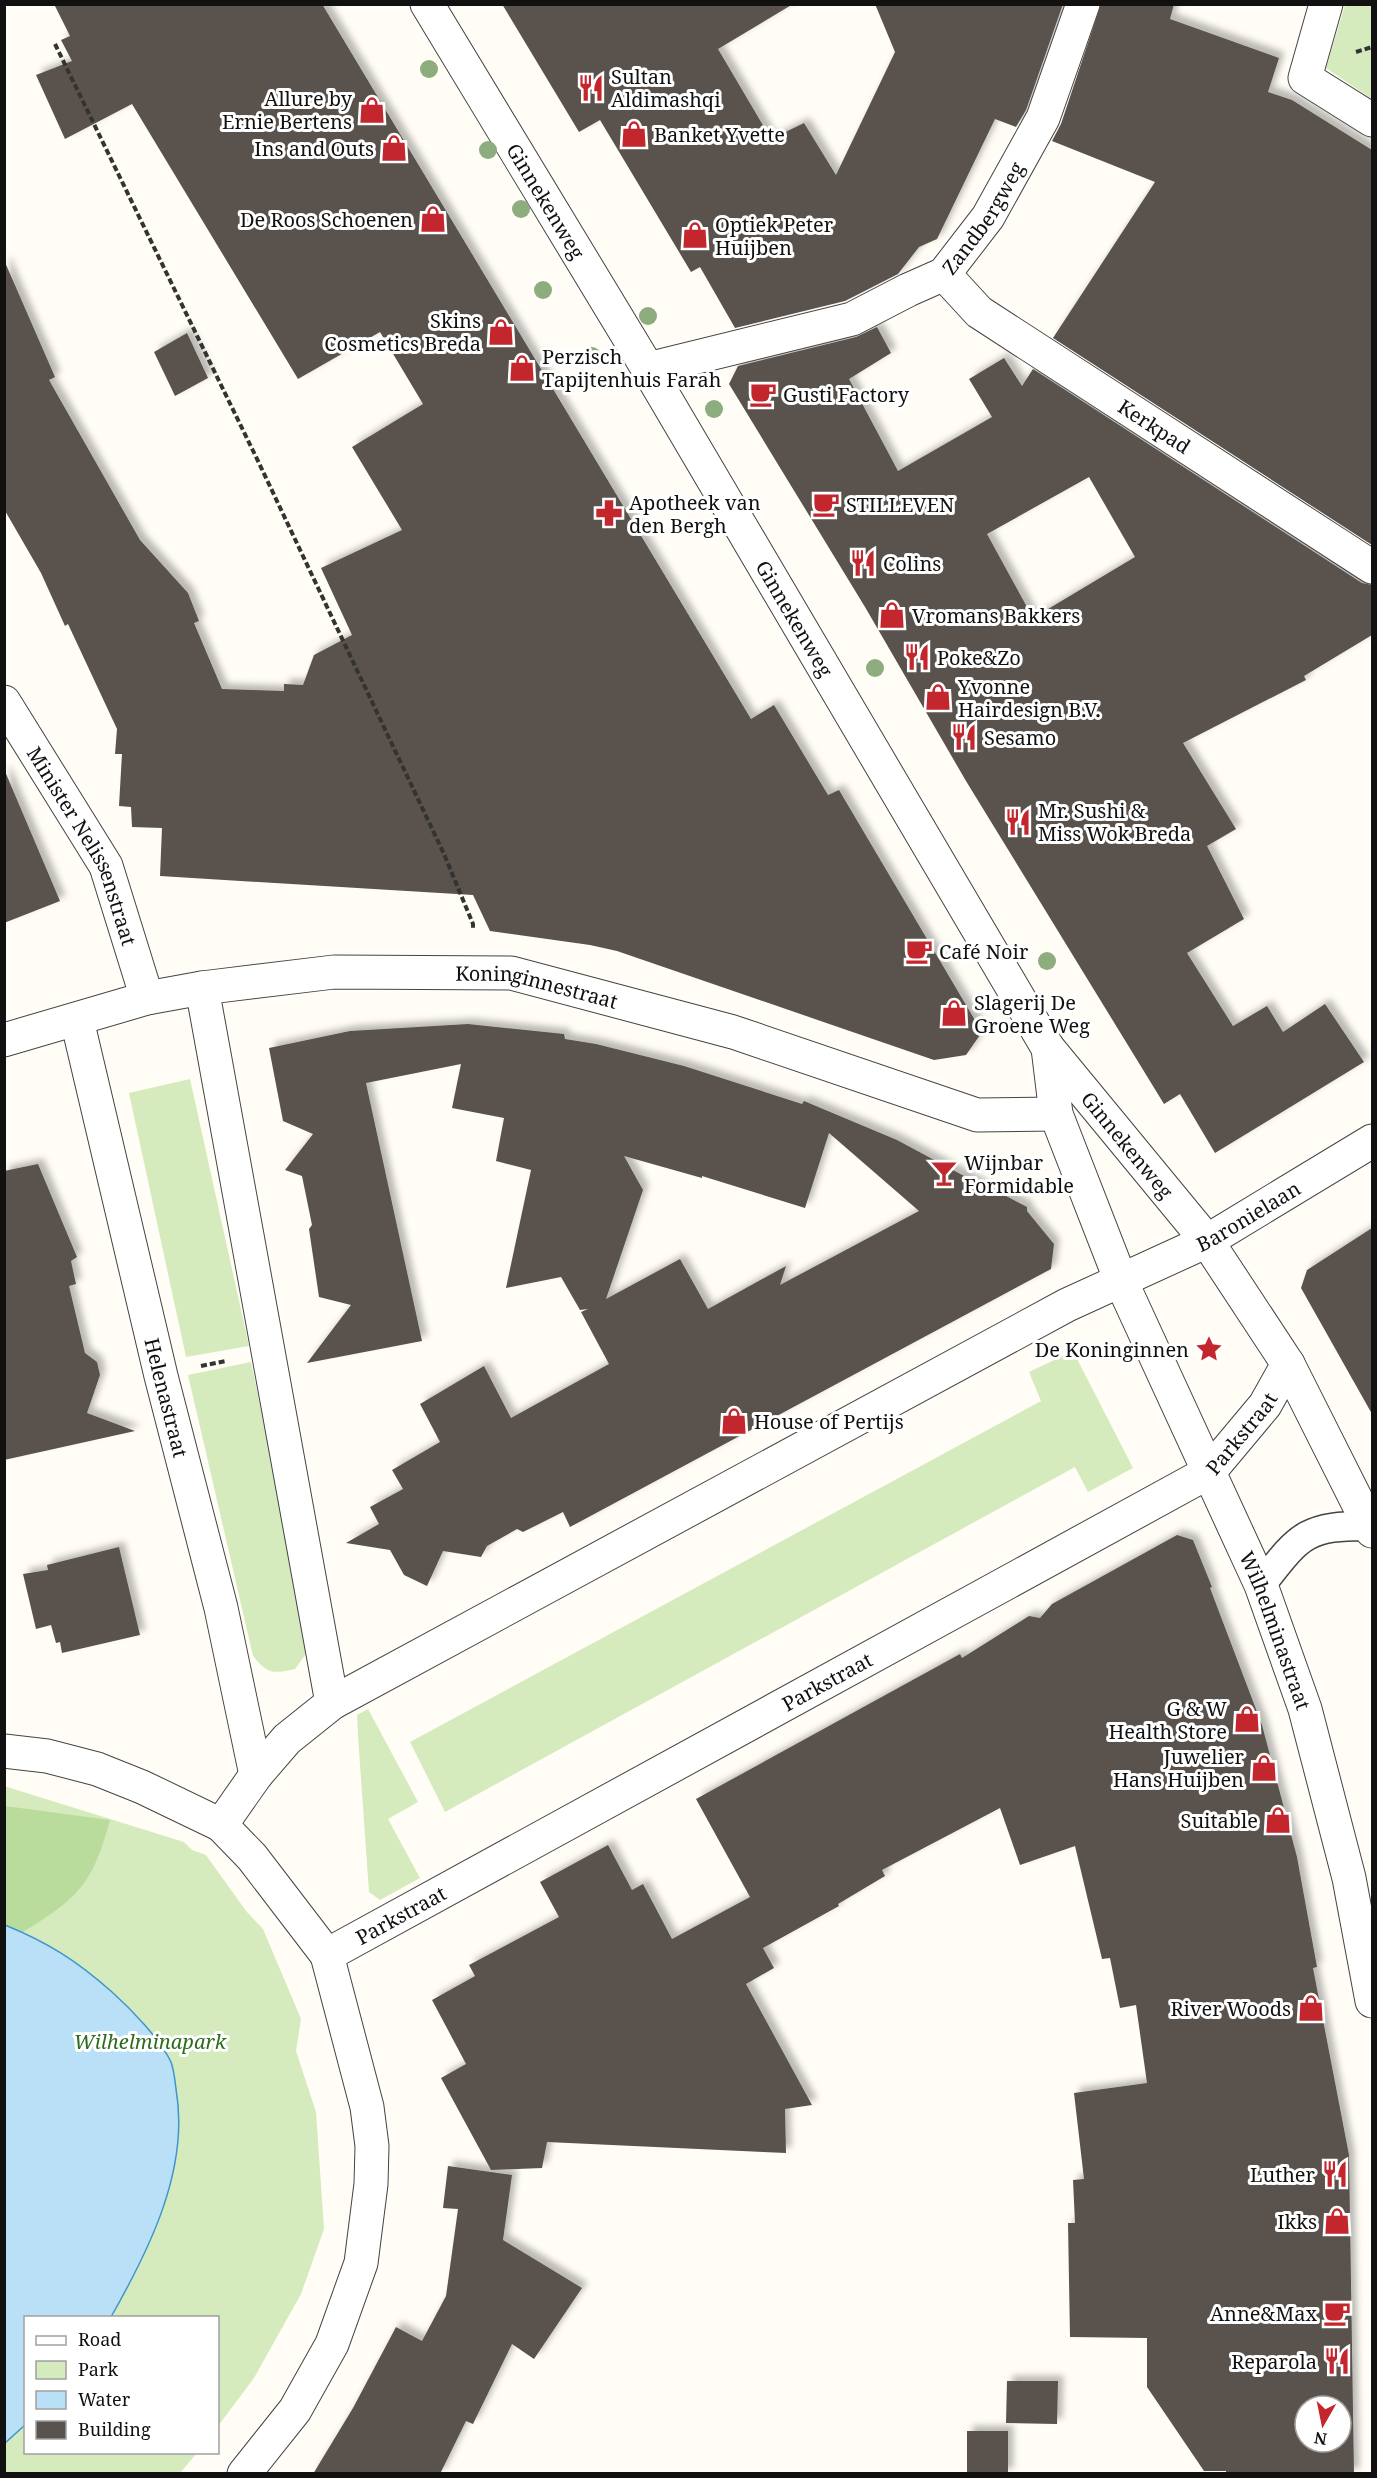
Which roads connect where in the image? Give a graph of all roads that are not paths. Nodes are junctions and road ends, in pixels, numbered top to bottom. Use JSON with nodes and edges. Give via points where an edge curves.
{"nodes":[{"id":1,"x":427,"y":4,"type":"edge"},
{"id":2,"x":1083,"y":4,"type":"edge"},
{"id":3,"x":1326,"y":4,"type":"edge"},
{"id":4,"x":1372,"y":120,"type":"edge"},
{"id":5,"x":944,"y":274,"type":"junction"},
{"id":6,"x":648,"y":369,"type":"junction"},
{"id":7,"x":1372,"y":567,"type":"edge"},
{"id":8,"x":4,"y":702,"type":"edge"},
{"id":9,"x":202,"y":988,"type":"junction"},
{"id":10,"x":147,"y":998,"type":"junction"},
{"id":11,"x":77,"y":1020,"type":"junction"},
{"id":12,"x":4,"y":1040,"type":"edge"},
{"id":13,"x":1048,"y":1048,"type":"junction"},
{"id":14,"x":1056,"y":1114,"type":"junction"},
{"id":15,"x":1372,"y":1141,"type":"edge"},
{"id":16,"x":1207,"y":1240,"type":"junction"},
{"id":17,"x":1120,"y":1281,"type":"junction"},
{"id":18,"x":1288,"y":1364,"type":"junction"},
{"id":19,"x":1209,"y":1472,"type":"junction"},
{"id":20,"x":1372,"y":1529,"type":"edge"},
{"id":21,"x":1261,"y":1586,"type":"junction"},
{"id":22,"x":332,"y":1703,"type":"junction"},
{"id":23,"x":4,"y":1751,"type":"edge"},
{"id":24,"x":256,"y":1775,"type":"junction"},
{"id":25,"x":221,"y":1825,"type":"junction"},
{"id":26,"x":327,"y":1955,"type":"junction"},
{"id":27,"x":1372,"y":2001,"type":"edge"},
{"id":28,"x":244,"y":2474,"type":"edge"}],
"edges":[{"from":1,"to":6,"type":"street","name":"Ginnekenweg"},
{"from":2,"to":5,"type":"street","name":"Zandbergweg","via":[[1043,118],[988,217]]},
{"from":3,"to":4,"type":"street","via":[[1305,78]]},
{"from":5,"to":6,"type":"street","name":"Zandbergweg","via":[[852,319]]},
{"from":5,"to":7,"type":"street","name":"Kerkpad","via":[[979,312]]},
{"from":6,"to":13,"type":"street","name":"Ginnekenweg"},
{"from":8,"to":10,"type":"street","name":"Minister Nelissenstraat","via":[[106,866]]},
{"from":9,"to":10,"type":"street","name":"Koninginnestraat"},
{"from":9,"to":14,"type":"street","name":"Koninginnestraat","via":[[334,972],[511,973],[733,1032],[977,1115]]},
{"from":9,"to":22,"type":"street"},
{"from":10,"to":11,"type":"street","name":"Koninginnestraat"},
{"from":11,"to":12,"type":"street","name":"Koninginnestraat"},
{"from":11,"to":24,"type":"street","name":"Helenastraat","via":[[161,1376],[221,1608]]},
{"from":13,"to":14,"type":"street","name":"Ginnekenweg"},
{"from":13,"to":16,"type":"street","name":"Ginnekenweg"},
{"from":14,"to":17,"type":"street","name":"Ginnekenweg"},
{"from":15,"to":16,"type":"street","name":"Baronielaan"},
{"from":16,"to":17,"type":"street","name":"Baronielaan"},
{"from":16,"to":18,"type":"street"},
{"from":17,"to":19,"type":"street","name":"Wilhelminastraat"},
{"from":17,"to":22,"type":"street","via":[[1057,1311]]},
{"from":18,"to":19,"type":"street","name":"Parkstraat","via":[[1265,1405]]},
{"from":18,"to":20,"type":"street"},
{"from":19,"to":21,"type":"street","name":"Wilhelminastraat"},
{"from":19,"to":26,"type":"street","name":"Parkstraat"},
{"from":20,"to":21,"type":"lane","via":[[1340,1526],[1307,1534],[1287,1552]]},
{"from":21,"to":27,"type":"street","name":"Wilhelminastraat","via":[[1305,1709],[1349,1878]]},
{"from":22,"to":24,"type":"street","via":[[288,1739]]},
{"from":23,"to":25,"type":"street","via":[[47,1756],[97,1769],[142,1786]]},
{"from":24,"to":25,"type":"street"},
{"from":25,"to":26,"type":"street","via":[[252,1857]]},
{"from":26,"to":28,"type":"street","via":[[368,2107],[371,2184],[361,2263],[332,2344],[295,2410]]}]}
